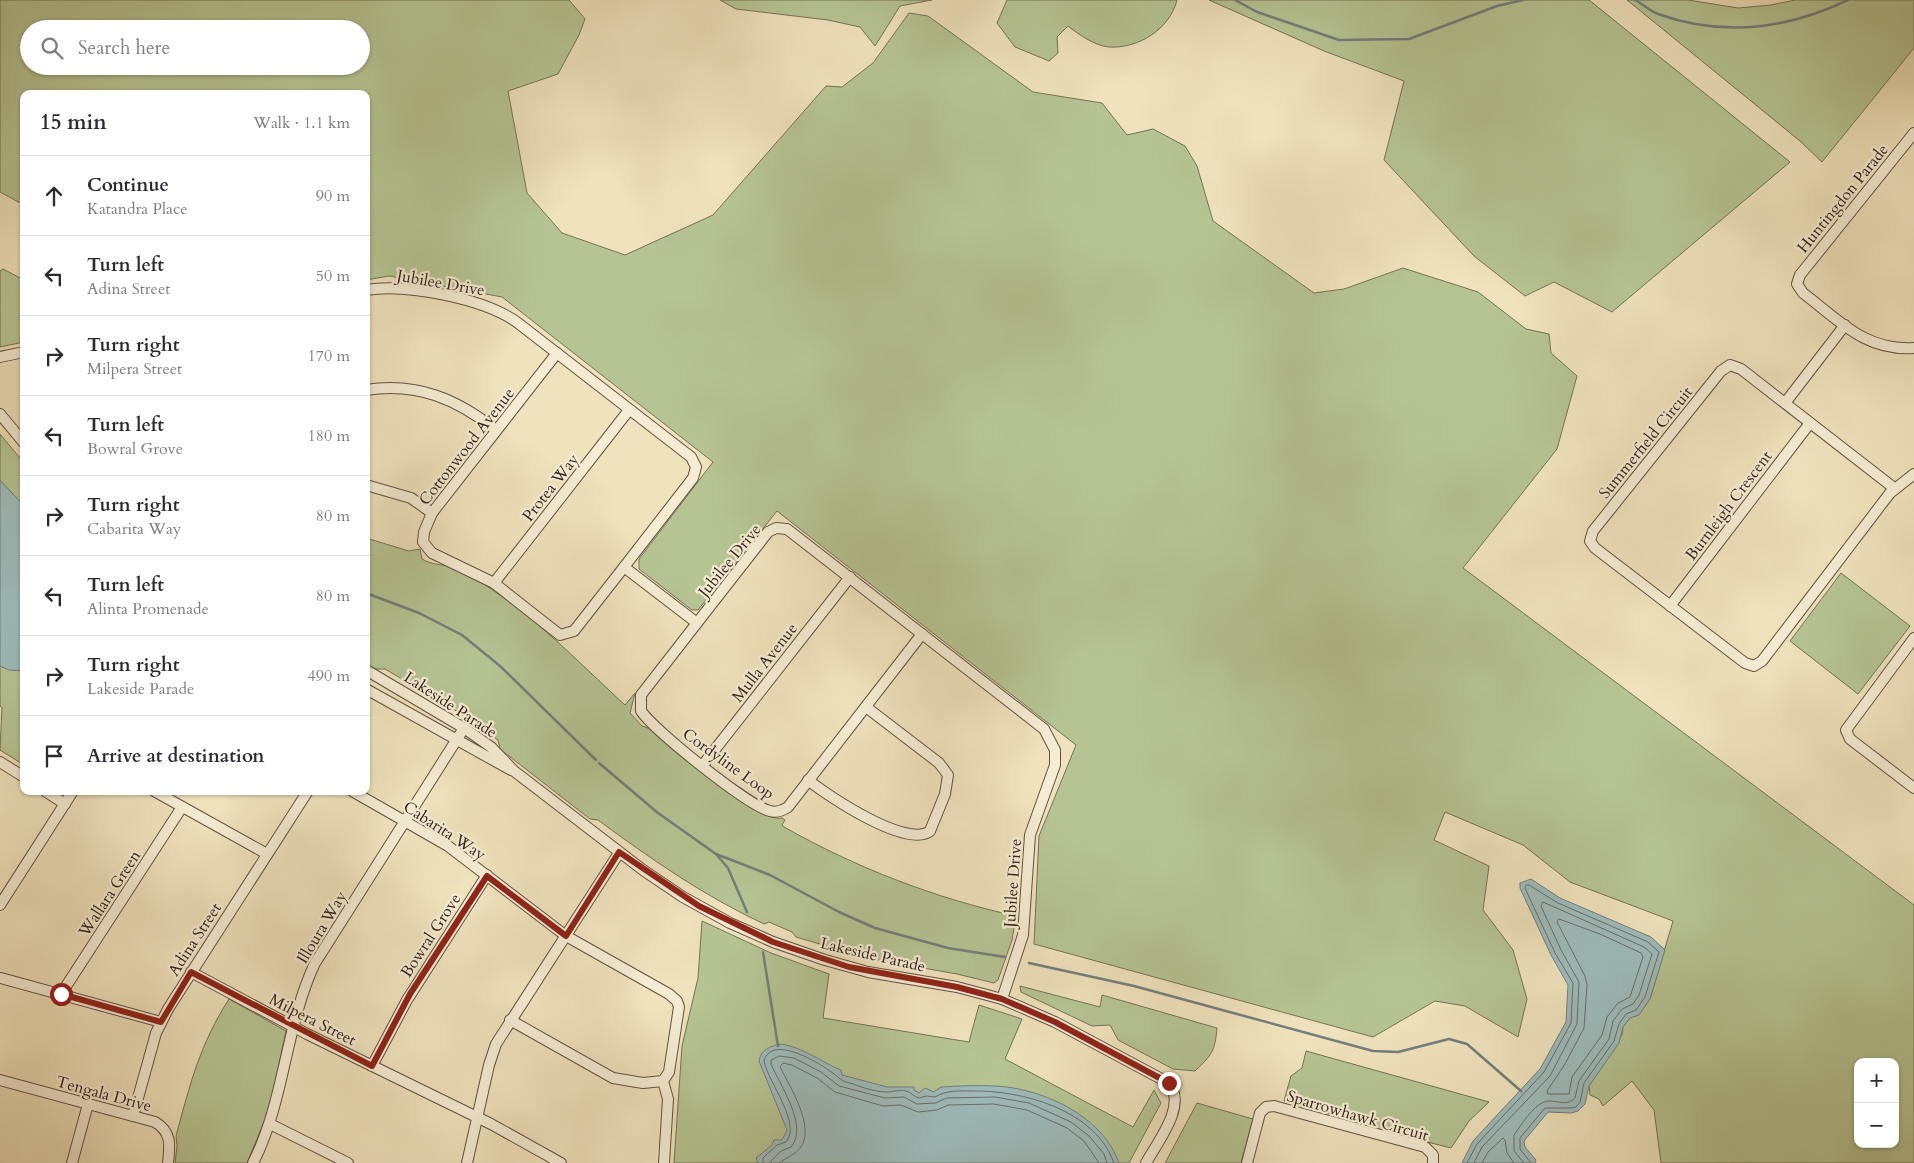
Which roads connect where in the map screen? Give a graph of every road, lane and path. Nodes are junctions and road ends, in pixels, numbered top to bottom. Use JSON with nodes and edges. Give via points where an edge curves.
{"nodes":[{"id":1,"x":1914,"y":133,"type":"edge"},
{"id":2,"x":370,"y":290,"type":"edge"},
{"id":3,"x":1845,"y":325,"type":"junction"},
{"id":4,"x":1914,"y":348,"type":"edge"},
{"id":5,"x":20,"y":353,"type":"edge"},
{"id":6,"x":557,"y":353,"type":"junction"},
{"id":7,"x":0,"y":357,"type":"edge"},
{"id":8,"x":370,"y":390,"type":"edge"},
{"id":9,"x":1785,"y":403,"type":"junction"},
{"id":10,"x":630,"y":410,"type":"junction"},
{"id":11,"x":0,"y":414,"type":"edge"},
{"id":12,"x":1810,"y":423,"type":"junction"},
{"id":13,"x":496,"y":430,"type":"junction"},
{"id":14,"x":20,"y":438,"type":"edge"},
{"id":15,"x":1914,"y":474,"type":"edge"},
{"id":16,"x":370,"y":486,"type":"edge"},
{"id":17,"x":1894,"y":488,"type":"junction"},
{"id":18,"x":432,"y":512,"type":"junction"},
{"id":19,"x":624,"y":567,"type":"junction"},
{"id":20,"x":850,"y":577,"type":"junction"},
{"id":21,"x":494,"y":583,"type":"junction"},
{"id":22,"x":1670,"y":606,"type":"junction"},
{"id":23,"x":697,"y":623,"type":"junction"},
{"id":24,"x":922,"y":634,"type":"junction"},
{"id":25,"x":1914,"y":638,"type":"edge"},
{"id":26,"x":1910,"y":651,"type":"edge"},
{"id":27,"x":370,"y":672,"type":"edge"},
{"id":28,"x":370,"y":691,"type":"edge"},
{"id":29,"x":866,"y":707,"type":"junction"},
{"id":30,"x":464,"y":728,"type":"junction"},
{"id":31,"x":458,"y":740,"type":"junction"},
{"id":32,"x":0,"y":762,"type":"edge"},
{"id":33,"x":702,"y":766,"type":"junction"},
{"id":34,"x":514,"y":771,"type":"junction"},
{"id":35,"x":20,"y":774,"type":"edge"},
{"id":36,"x":808,"y":780,"type":"junction"},
{"id":37,"x":1914,"y":788,"type":"edge"},
{"id":38,"x":52,"y":795,"type":"edge"},
{"id":39,"x":71,"y":795,"type":"edge"},
{"id":40,"x":161,"y":795,"type":"edge"},
{"id":41,"x":305,"y":795,"type":"edge"},
{"id":42,"x":359,"y":795,"type":"edge"},
{"id":43,"x":65,"y":804,"type":"junction"},
{"id":44,"x":182,"y":807,"type":"junction"},
{"id":45,"x":406,"y":821,"type":"junction"},
{"id":46,"x":619,"y":852,"type":"junction"},
{"id":47,"x":267,"y":854,"type":"junction"},
{"id":48,"x":487,"y":876,"type":"junction"},
{"id":49,"x":0,"y":905,"type":"edge"},
{"id":50,"x":566,"y":936,"type":"junction"},
{"id":51,"x":191,"y":972,"type":"junction"},
{"id":52,"x":1,"y":978,"type":"dead end"},
{"id":53,"x":61,"y":994,"type":"junction"},
{"id":54,"x":1002,"y":999,"type":"junction"},
{"id":55,"x":510,"y":1020,"type":"junction"},
{"id":56,"x":161,"y":1022,"type":"junction"},
{"id":57,"x":294,"y":1027,"type":"junction"},
{"id":58,"x":372,"y":1066,"type":"junction"},
{"id":59,"x":0,"y":1080,"type":"edge"},
{"id":60,"x":663,"y":1081,"type":"junction"},
{"id":61,"x":88,"y":1104,"type":"junction"},
{"id":62,"x":133,"y":1116,"type":"junction"},
{"id":63,"x":477,"y":1118,"type":"junction"},
{"id":64,"x":270,"y":1124,"type":"junction"},
{"id":65,"x":72,"y":1163,"type":"edge"},
{"id":66,"x":168,"y":1163,"type":"edge"},
{"id":67,"x":253,"y":1163,"type":"edge"},
{"id":68,"x":348,"y":1163,"type":"edge"},
{"id":69,"x":467,"y":1163,"type":"edge"},
{"id":70,"x":561,"y":1163,"type":"edge"},
{"id":71,"x":664,"y":1163,"type":"edge"},
{"id":72,"x":1146,"y":1163,"type":"edge"},
{"id":73,"x":1247,"y":1163,"type":"edge"},
{"id":74,"x":1433,"y":1163,"type":"edge"}],
"edges":[{"from":1,"to":3,"type":"street","name":"Huntingdon Parade","via":[[1795,284]]},
{"from":2,"to":6,"type":"street","name":"Jubilee Drive","via":[[406,289],[489,306],[509,316]]},
{"from":3,"to":4,"type":"street","name":"Huntingdon Parade","via":[[1876,345],[1894,349]]},
{"from":3,"to":9,"type":"street"},
{"from":5,"to":7,"type":"street"},
{"from":6,"to":10,"type":"street","name":"Jubilee Drive"},
{"from":6,"to":13,"type":"street","name":"Cottonwood Avenue"},
{"from":8,"to":13,"type":"street","via":[[392,387],[441,396],[464,406]]},
{"from":9,"to":12,"type":"street","name":"Summerfield Circuit"},
{"from":9,"to":22,"type":"street","name":"Summerfield Circuit","via":[[1741,369],[1726,367],[1591,533],[1590,543],[1595,548]]},
{"from":10,"to":19,"type":"street","name":"Jubilee Drive","via":[[691,457],[696,470]]},
{"from":10,"to":21,"type":"street","name":"Protea Way"},
{"from":11,"to":14,"type":"street"},
{"from":12,"to":17,"type":"street","name":"Summerfield Circuit"},
{"from":12,"to":22,"type":"street","name":"Burnleigh Crescent"},
{"from":13,"to":18,"type":"street","name":"Cottonwood Avenue"},
{"from":15,"to":17,"type":"street","name":"Summerfield Circuit"},
{"from":16,"to":18,"type":"street","via":[[411,498]]},
{"from":17,"to":22,"type":"street","name":"Summerfield Circuit","via":[[1762,661],[1754,667]]},
{"from":18,"to":21,"type":"street","name":"Cottonwood Avenue","via":[[423,537],[428,550]]},
{"from":19,"to":21,"type":"street","name":"Cottonwood Avenue","via":[[574,631],[565,635],[555,633]]},
{"from":19,"to":23,"type":"street"},
{"from":20,"to":23,"type":"street","name":"Jubilee Drive","via":[[792,532],[776,528],[768,532]]},
{"from":20,"to":24,"type":"street","name":"Jubilee Drive"},
{"from":20,"to":33,"type":"street","name":"Mulla Avenue"},
{"from":23,"to":33,"type":"street","name":"Cordyline Loop","via":[[641,695],[640,706],[644,716]]},
{"from":24,"to":29,"type":"street","name":"Cordyline Loop"},
{"from":24,"to":54,"type":"street","name":"Jubilee Drive","via":[[1044,729],[1055,750],[1053,774],[1028,844],[1021,946]]},
{"from":25,"to":26,"type":"street"},
{"from":26,"to":37,"type":"street","via":[[1847,726],[1846,732],[1850,740]]},
{"from":27,"to":30,"type":"street","name":"Lakeside Parade"},
{"from":28,"to":31,"type":"street","name":"Lakeside Parade"},
{"from":29,"to":36,"type":"street","name":"Cordyline Loop"},
{"from":29,"to":36,"type":"street","via":[[939,763],[948,775],[946,794],[930,831],[915,836],[885,825],[835,800]]},
{"from":30,"to":31,"type":"street","name":"Illoura Way"},
{"from":30,"to":34,"type":"street","name":"Lakeside Parade","via":[[491,747]]},
{"from":31,"to":34,"type":"street","name":"Lakeside Parade"},
{"from":31,"to":45,"type":"street","name":"Illoura Way"},
{"from":32,"to":35,"type":"street"},
{"from":33,"to":36,"type":"street","name":"Cordyline Loop","via":[[772,812],[788,807]]},
{"from":34,"to":46,"type":"street","name":"Lakeside Parade"},
{"from":38,"to":43,"type":"street"},
{"from":39,"to":43,"type":"street"},
{"from":40,"to":44,"type":"street"},
{"from":41,"to":47,"type":"street","name":"Adina Street"},
{"from":42,"to":45,"type":"street","name":"Cabarita Way"},
{"from":43,"to":49,"type":"street"},
{"from":44,"to":47,"type":"street"},
{"from":44,"to":53,"type":"street","name":"Wallara Green"},
{"from":45,"to":48,"type":"street","name":"Cabarita Way","via":[[448,846]]},
{"from":45,"to":57,"type":"street","name":"Illoura Way","via":[[315,963],[302,994]]},
{"from":46,"to":50,"type":"street"},
{"from":46,"to":54,"type":"street","name":"Lakeside Parade","via":[[699,906],[794,950],[868,972],[957,987]]},
{"from":47,"to":51,"type":"street","name":"Adina Street"},
{"from":48,"to":50,"type":"street","name":"Cabarita Way"},
{"from":48,"to":58,"type":"street","name":"Bowral Grove","via":[[410,994]]},
{"from":50,"to":55,"type":"street"},
{"from":50,"to":60,"type":"street","name":"Cabarita Way","via":[[677,1000],[679,1012],[670,1066]]},
{"from":51,"to":56,"type":"street","name":"Adina Street"},
{"from":51,"to":57,"type":"street","name":"Milpera Street"},
{"from":52,"to":53,"type":"street"},
{"from":53,"to":56,"type":"street"},
{"from":54,"to":72,"type":"street","name":"Lakeside Parade","via":[[1055,1022],[1169,1083],[1174,1090],[1176,1104]]},
{"from":55,"to":60,"type":"street","via":[[613,1078],[643,1083]]},
{"from":55,"to":63,"type":"street","via":[[493,1053]]},
{"from":56,"to":62,"type":"street","name":"Adina Street"},
{"from":57,"to":58,"type":"street","name":"Milpera Street"},
{"from":57,"to":64,"type":"street","name":"Illoura Way"},
{"from":58,"to":63,"type":"street","name":"Milpera Street"},
{"from":59,"to":61,"type":"street","name":"Tengala Drive"},
{"from":60,"to":71,"type":"street","via":[[668,1099]]},
{"from":61,"to":62,"type":"street","name":"Tengala Drive"},
{"from":61,"to":65,"type":"street"},
{"from":62,"to":66,"type":"street","name":"Tengala Drive","via":[[155,1122],[166,1130],[170,1142]]},
{"from":63,"to":69,"type":"street"},
{"from":63,"to":70,"type":"street","name":"Milpera Street"},
{"from":64,"to":67,"type":"street","name":"Illoura Way"},
{"from":64,"to":68,"type":"street"},
{"from":73,"to":74,"type":"street","name":"Sparrowhawk Circuit","via":[[1260,1113],[1266,1107],[1274,1106],[1425,1147],[1433,1155]]}]}
